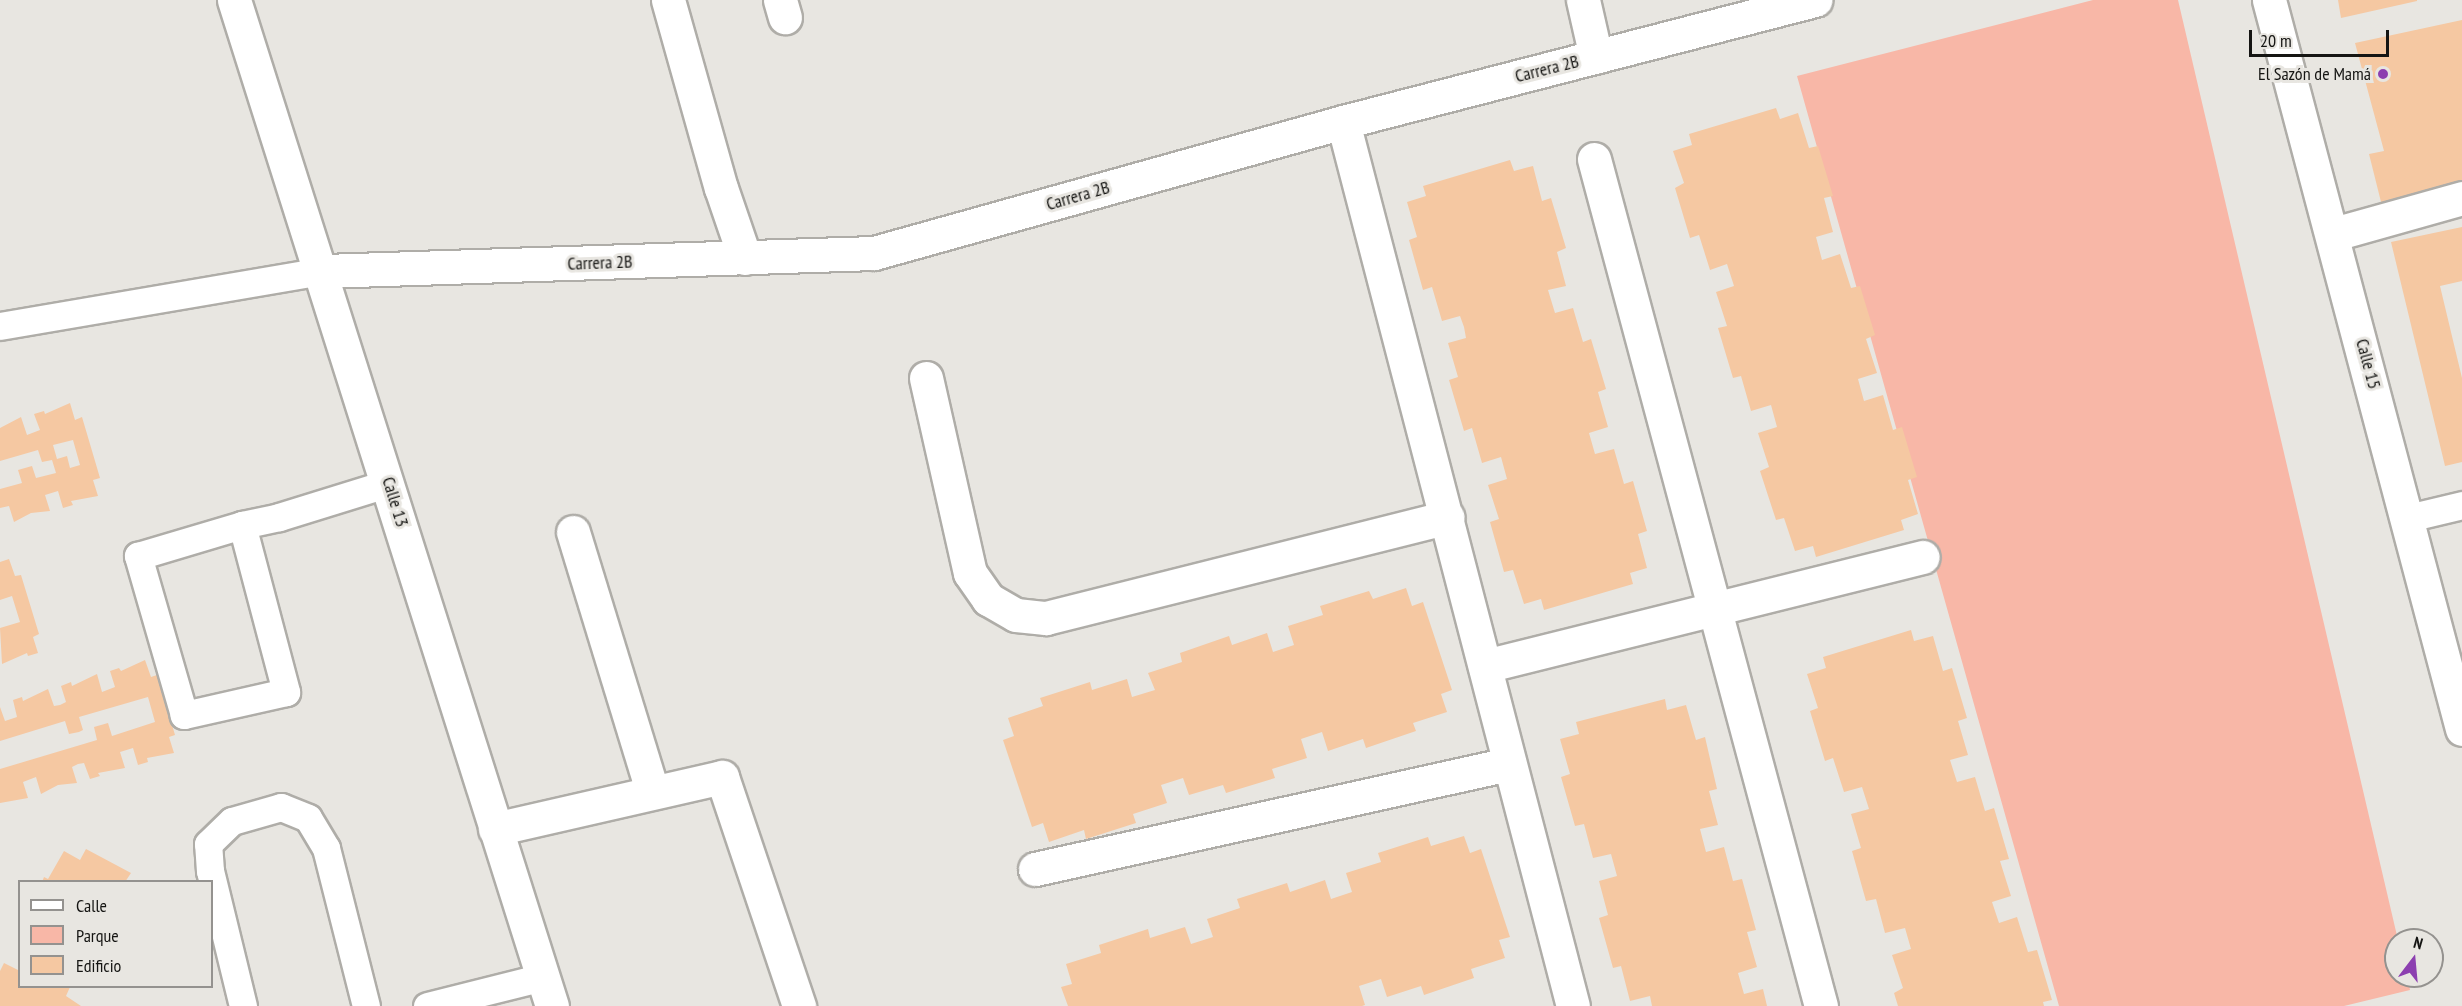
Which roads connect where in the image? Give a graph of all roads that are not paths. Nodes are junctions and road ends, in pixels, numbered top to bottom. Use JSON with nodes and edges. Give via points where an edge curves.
{"nodes":[{"id":1,"x":234,"y":0,"type":"edge"},
{"id":2,"x":668,"y":0,"type":"edge"},
{"id":3,"x":1584,"y":0,"type":"edge"},
{"id":4,"x":1816,"y":0,"type":"edge"},
{"id":5,"x":2269,"y":0,"type":"edge"},
{"id":6,"x":1596,"y":57,"type":"junction"},
{"id":7,"x":1343,"y":122,"type":"junction"},
{"id":8,"x":1594,"y":159,"type":"dead end"},
{"id":9,"x":2462,"y":198,"type":"edge"},
{"id":10,"x":2334,"y":234,"type":"junction"},
{"id":11,"x":746,"y":258,"type":"junction"},
{"id":12,"x":322,"y":271,"type":"junction"},
{"id":13,"x":0,"y":326,"type":"edge"},
{"id":14,"x":926,"y":378,"type":"dead end"},
{"id":15,"x":389,"y":483,"type":"junction"},
{"id":16,"x":2462,"y":505,"type":"edge"},
{"id":17,"x":1447,"y":517,"type":"junction"},
{"id":18,"x":2408,"y":518,"type":"junction"},
{"id":19,"x":242,"y":525,"type":"junction"},
{"id":20,"x":573,"y":532,"type":"dead end"},
{"id":21,"x":1923,"y":557,"type":"dead end"},
{"id":22,"x":1715,"y":609,"type":"junction"},
{"id":23,"x":1485,"y":666,"type":"junction"},
{"id":24,"x":2462,"y":729,"type":"edge"},
{"id":25,"x":1510,"y":764,"type":"junction"},
{"id":26,"x":652,"y":791,"type":"junction"},
{"id":27,"x":495,"y":830,"type":"junction"},
{"id":28,"x":1035,"y":869,"type":"dead end"},
{"id":29,"x":212,"y":880,"type":"edge"},
{"id":30,"x":213,"y":883,"type":"edge"},
{"id":31,"x":547,"y":992,"type":"edge"},
{"id":32,"x":1566,"y":1005,"type":"edge"},
{"id":33,"x":243,"y":1006,"type":"edge"},
{"id":34,"x":366,"y":1006,"type":"edge"},
{"id":35,"x":427,"y":1006,"type":"edge"},
{"id":36,"x":799,"y":1006,"type":"edge"},
{"id":37,"x":1821,"y":1006,"type":"edge"}],
"edges":[{"from":1,"to":12,"type":"street","name":"Calle 13"},
{"from":2,"to":11,"type":"street","via":[[721,188]]},
{"from":3,"to":6,"type":"street"},
{"from":4,"to":6,"type":"street","name":"Carrera 2B"},
{"from":5,"to":10,"type":"street","name":"Calle 15"},
{"from":6,"to":7,"type":"street","name":"Carrera 2B"},
{"from":7,"to":11,"type":"street","name":"Carrera 2B","via":[[874,253]]},
{"from":7,"to":17,"type":"street"},
{"from":8,"to":22,"type":"street"},
{"from":9,"to":10,"type":"street"},
{"from":10,"to":18,"type":"street","name":"Calle 15"},
{"from":11,"to":12,"type":"street","name":"Carrera 2B"},
{"from":12,"to":13,"type":"lane"},
{"from":12,"to":15,"type":"street","name":"Calle 13"},
{"from":14,"to":17,"type":"street","via":[[970,573],[988,599],[1016,615],[1046,618]]},
{"from":15,"to":19,"type":"lane"},
{"from":15,"to":27,"type":"street","name":"Calle 13"},
{"from":16,"to":18,"type":"lane"},
{"from":17,"to":23,"type":"street"},
{"from":18,"to":24,"type":"street","name":"Calle 15"},
{"from":19,"to":19,"type":"lane","via":[[138,556],[184,715],[286,692]]},
{"from":20,"to":26,"type":"street"},
{"from":21,"to":22,"type":"street"},
{"from":22,"to":23,"type":"street"},
{"from":22,"to":37,"type":"street"},
{"from":23,"to":25,"type":"street"},
{"from":25,"to":28,"type":"street"},
{"from":25,"to":32,"type":"street"},
{"from":26,"to":27,"type":"street"},
{"from":26,"to":36,"type":"street","via":[[722,777]]},
{"from":27,"to":31,"type":"street","name":"Calle 13"},
{"from":29,"to":34,"type":"lane","via":[[208,844],[232,821],[281,807],[308,818],[326,848]]},
{"from":30,"to":33,"type":"lane"},
{"from":31,"to":35,"type":"lane"}]}
